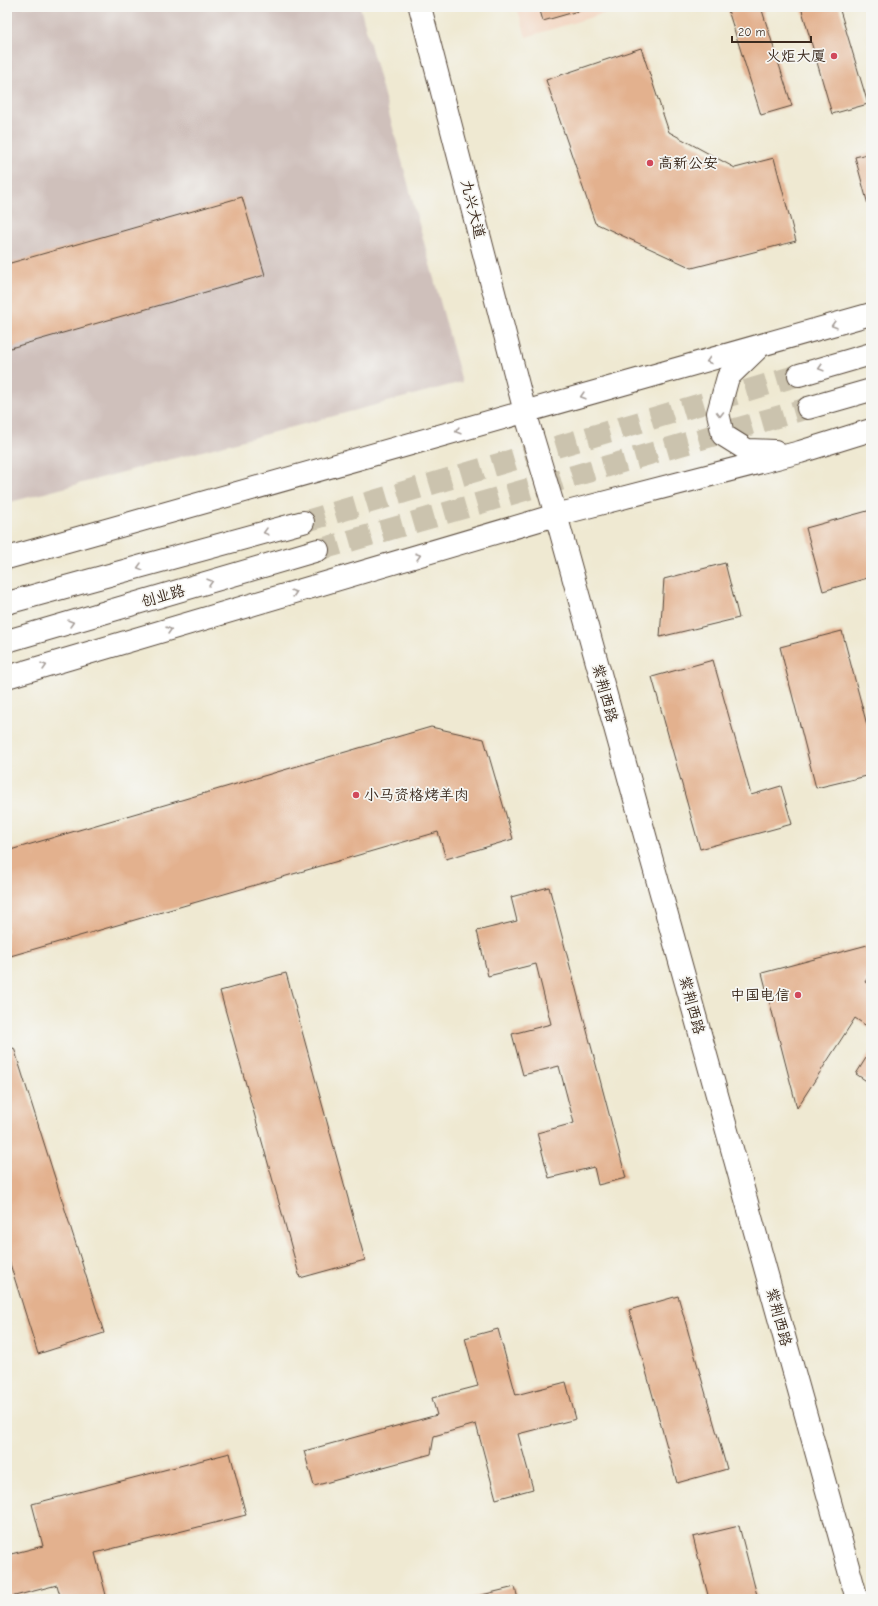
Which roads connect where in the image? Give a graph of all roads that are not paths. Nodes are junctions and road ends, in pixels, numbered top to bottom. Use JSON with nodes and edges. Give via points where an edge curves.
{"nodes":[{"id":1,"x":420,"y":7,"type":"edge"},
{"id":2,"x":871,"y":314,"type":"edge"},
{"id":3,"x":758,"y":347,"type":"junction"},
{"id":4,"x":871,"y":354,"type":"edge"},
{"id":5,"x":799,"y":375,"type":"tunnel mouth"},
{"id":6,"x":871,"y":390,"type":"edge"},
{"id":7,"x":808,"y":408,"type":"tunnel mouth"},
{"id":8,"x":525,"y":412,"type":"junction"},
{"id":9,"x":871,"y":430,"type":"edge"},
{"id":10,"x":800,"y":452,"type":"junction"},
{"id":11,"x":556,"y":515,"type":"junction"},
{"id":12,"x":303,"y":522,"type":"tunnel mouth"},
{"id":13,"x":318,"y":550,"type":"tunnel mouth"},
{"id":14,"x":7,"y":558,"type":"edge"},
{"id":15,"x":7,"y":603,"type":"edge"},
{"id":16,"x":7,"y":641,"type":"edge"},
{"id":17,"x":7,"y":678,"type":"edge"},
{"id":18,"x":857,"y":1599,"type":"edge"}],
"edges":[{"from":1,"to":8,"type":"street","name":"九兴大道"},
{"from":2,"to":3,"type":"street","one_way":true},
{"from":3,"to":8,"type":"street","one_way":true},
{"from":3,"to":10,"type":"street","one_way":true,"via":[[728,378],[718,413],[723,435],[747,450]]},
{"from":4,"to":5,"type":"street","one_way":true},
{"from":6,"to":7,"type":"street"},
{"from":8,"to":11,"type":"street","name":"紫荆西路"},
{"from":8,"to":14,"type":"street","one_way":true},
{"from":9,"to":10,"type":"street"},
{"from":10,"to":11,"type":"street"},
{"from":17,"to":11,"type":"street","one_way":true},
{"from":11,"to":18,"type":"street","name":"紫荆西路"},
{"from":12,"to":15,"type":"street","one_way":true},
{"from":16,"to":13,"type":"street","name":"创业路","one_way":true}]}
